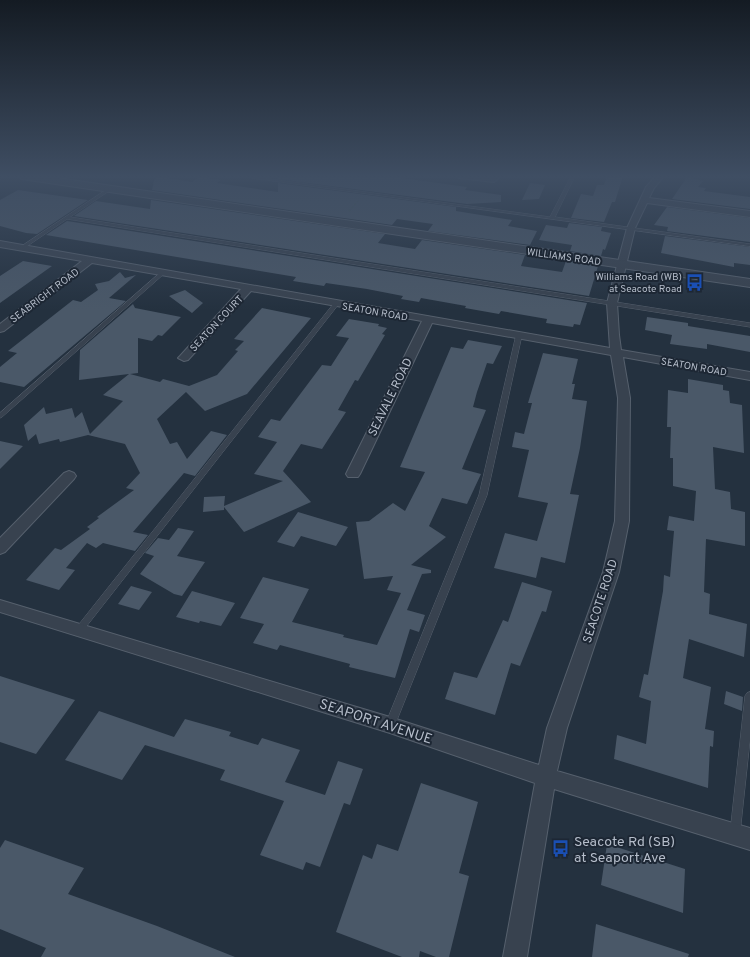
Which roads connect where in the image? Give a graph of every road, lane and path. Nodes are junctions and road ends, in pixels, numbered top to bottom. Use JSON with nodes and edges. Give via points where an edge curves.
{"nodes":[{"id":1,"x":62,"y":221,"type":"edge"},
{"id":2,"x":83,"y":221,"type":"edge"},
{"id":3,"x":326,"y":221,"type":"edge"},
{"id":4,"x":573,"y":221,"type":"edge"},
{"id":5,"x":634,"y":221,"type":"edge"},
{"id":6,"x":631,"y":228,"type":"junction"},
{"id":7,"x":0,"y":244,"type":"edge"},
{"id":8,"x":750,"y":245,"type":"edge"},
{"id":9,"x":21,"y":248,"type":"junction"},
{"id":10,"x":88,"y":261,"type":"junction"},
{"id":11,"x":621,"y":264,"type":"junction"},
{"id":12,"x":163,"y":273,"type":"junction"},
{"id":13,"x":750,"y":283,"type":"edge"},
{"id":14,"x":248,"y":288,"type":"junction"},
{"id":15,"x":612,"y":303,"type":"junction"},
{"id":16,"x":336,"y":304,"type":"junction"},
{"id":17,"x":428,"y":320,"type":"junction"},
{"id":18,"x":750,"y":325,"type":"edge"},
{"id":19,"x":0,"y":329,"type":"edge"},
{"id":20,"x":519,"y":335,"type":"junction"},
{"id":21,"x":616,"y":352,"type":"junction"},
{"id":22,"x":184,"y":358,"type":"dead end"},
{"id":23,"x":750,"y":376,"type":"edge"},
{"id":24,"x":0,"y":416,"type":"edge"},
{"id":25,"x":353,"y":474,"type":"dead end"},
{"id":26,"x":69,"y":476,"type":"dead end"},
{"id":27,"x":0,"y":548,"type":"edge"},
{"id":28,"x":0,"y":606,"type":"edge"},
{"id":29,"x":79,"y":630,"type":"junction"},
{"id":30,"x":750,"y":696,"type":"edge"},
{"id":31,"x":390,"y":725,"type":"junction"},
{"id":32,"x":546,"y":777,"type":"junction"},
{"id":33,"x":743,"y":837,"type":"edge"},
{"id":34,"x":515,"y":957,"type":"edge"}],
"edges":[{"from":1,"to":9,"type":"lane"},
{"from":2,"to":15,"type":"lane"},
{"from":3,"to":11,"type":"street","name":"WILLIAMS ROAD"},
{"from":4,"to":6,"type":"lane"},
{"from":5,"to":6,"type":"street","name":"SEACOTE ROAD"},
{"from":6,"to":8,"type":"lane"},
{"from":6,"to":11,"type":"street","name":"SEACOTE ROAD"},
{"from":7,"to":9,"type":"street","name":"SEATON ROAD"},
{"from":9,"to":10,"type":"street","name":"SEATON ROAD"},
{"from":10,"to":12,"type":"street","name":"SEATON ROAD"},
{"from":10,"to":19,"type":"street","name":"SEABRIGHT ROAD"},
{"from":11,"to":13,"type":"street","name":"WILLIAMS ROAD"},
{"from":11,"to":15,"type":"street","name":"SEACOTE ROAD"},
{"from":12,"to":14,"type":"street","name":"SEATON ROAD"},
{"from":12,"to":24,"type":"lane"},
{"from":14,"to":16,"type":"street","name":"SEATON ROAD"},
{"from":14,"to":22,"type":"street","name":"SEATON COURT"},
{"from":15,"to":18,"type":"lane"},
{"from":15,"to":21,"type":"street","name":"SEACOTE ROAD"},
{"from":16,"to":17,"type":"street","name":"SEATON ROAD"},
{"from":16,"to":29,"type":"lane"},
{"from":17,"to":20,"type":"street","name":"SEATON ROAD"},
{"from":17,"to":25,"type":"street","name":"SEAVALE ROAD"},
{"from":20,"to":21,"type":"street","name":"SEATON ROAD"},
{"from":20,"to":31,"type":"lane","via":[[483,495]]},
{"from":21,"to":23,"type":"street","name":"SEATON ROAD"},
{"from":21,"to":32,"type":"street","name":"SEACOTE ROAD","via":[[624,398],[622,521],[611,572],[557,728]]},
{"from":26,"to":27,"type":"street"},
{"from":28,"to":29,"type":"street","name":"SEAPORT AVENUE"},
{"from":29,"to":31,"type":"street","name":"SEAPORT AVENUE"},
{"from":30,"to":33,"type":"lane"},
{"from":31,"to":32,"type":"street","name":"SEAPORT AVENUE"},
{"from":32,"to":33,"type":"street","name":"SEAPORT AVENUE"},
{"from":32,"to":34,"type":"street","name":"SEACOTE ROAD"}]}
